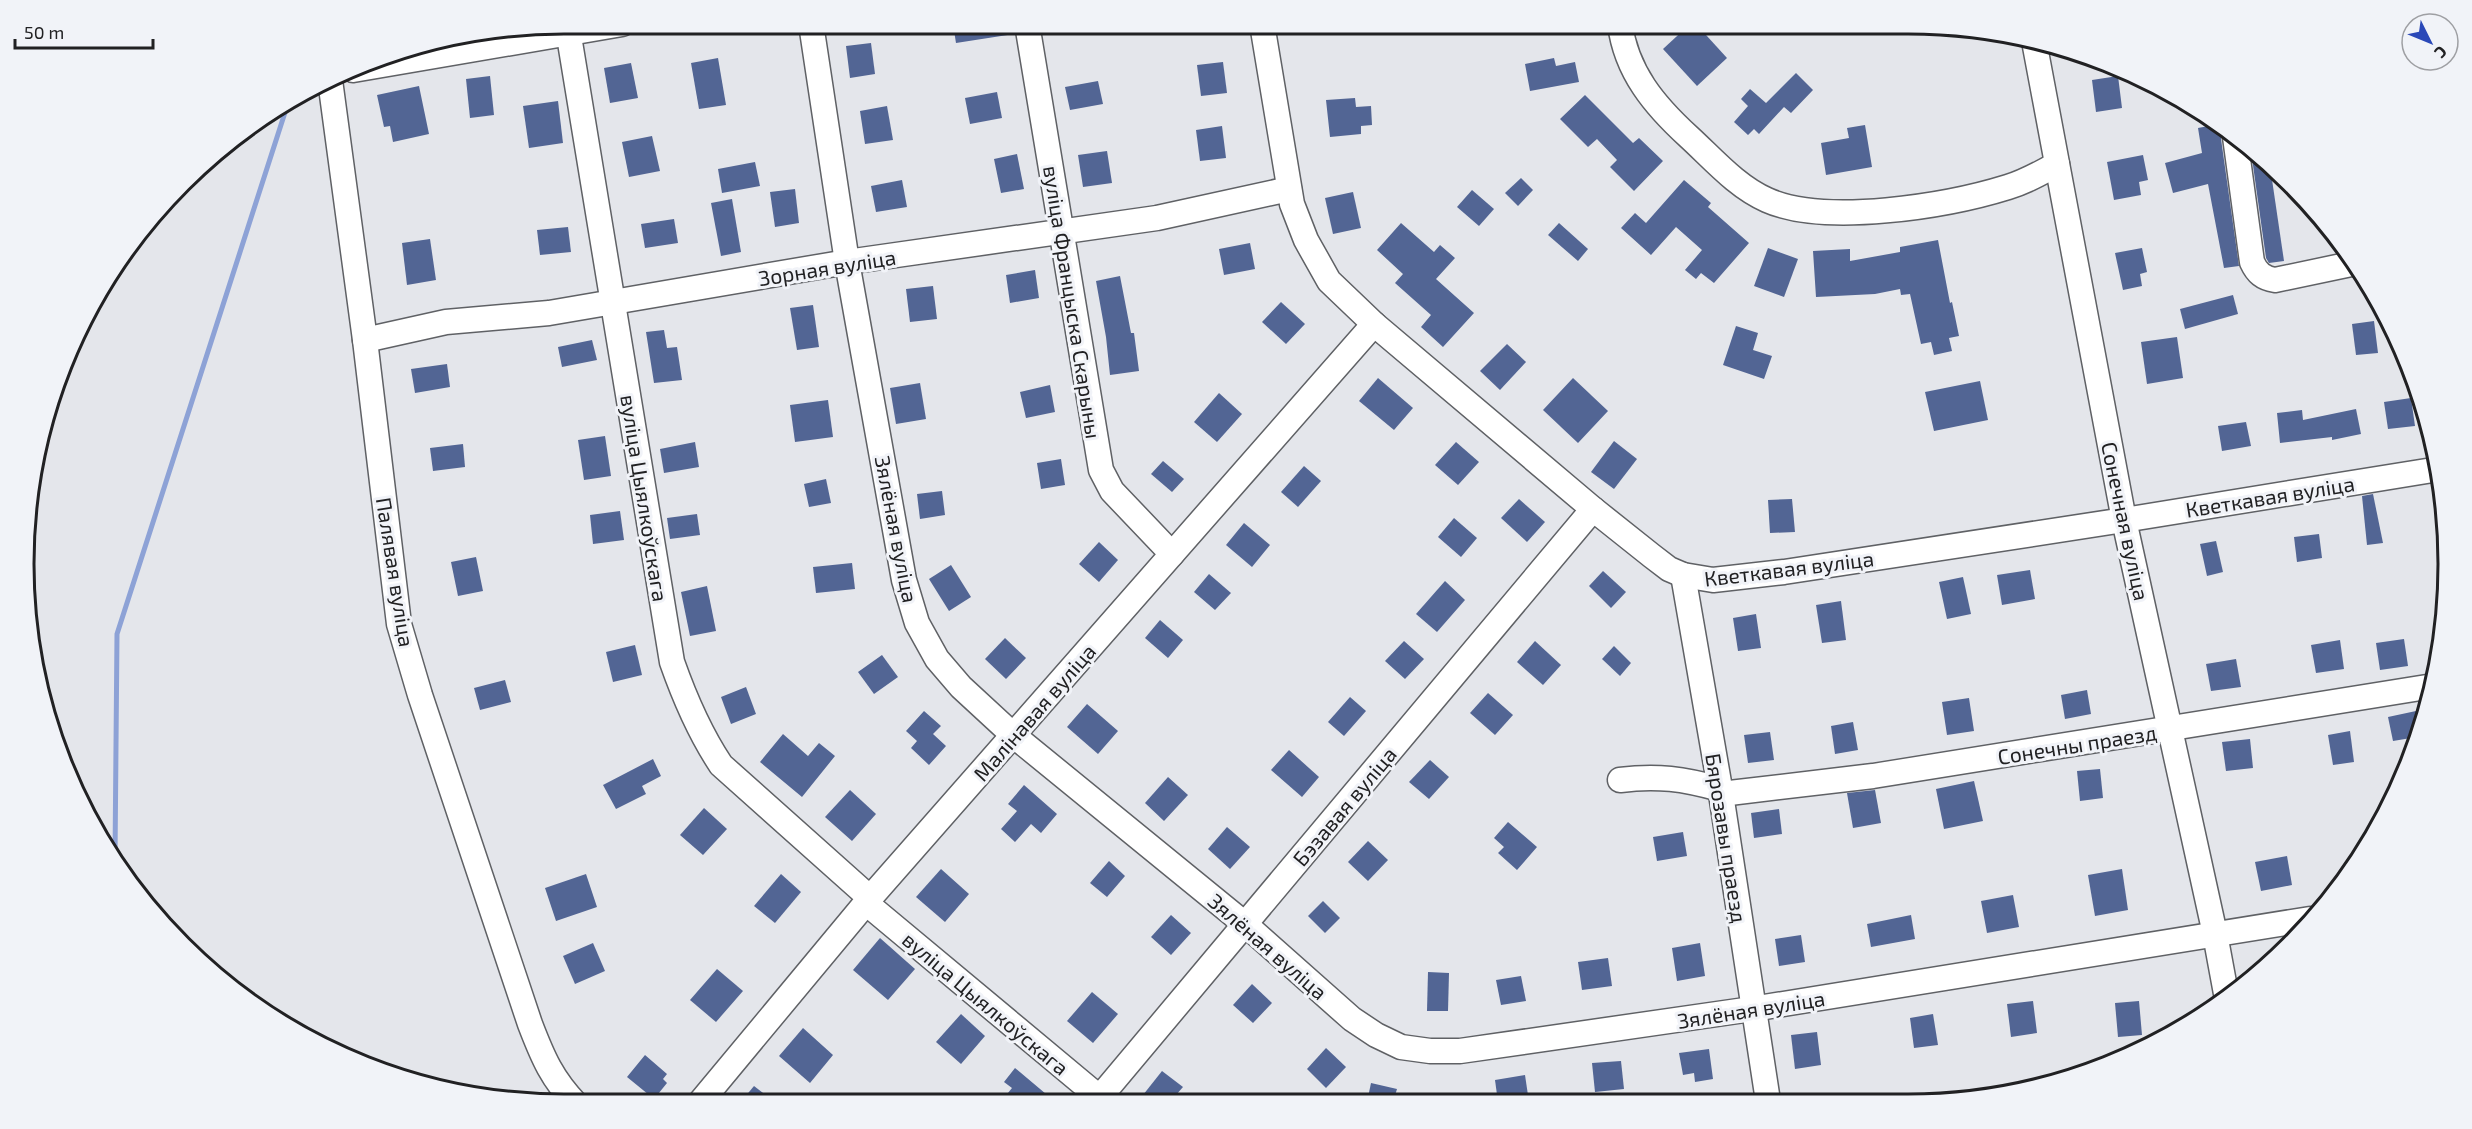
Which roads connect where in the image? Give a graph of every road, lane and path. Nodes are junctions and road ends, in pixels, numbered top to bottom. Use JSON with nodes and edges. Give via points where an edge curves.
{"nodes":[{"id":1,"x":568,"y":34,"type":"edge"},
{"id":2,"x":813,"y":34,"type":"edge"},
{"id":3,"x":1029,"y":34,"type":"edge"},
{"id":4,"x":1264,"y":34,"type":"edge"},
{"id":5,"x":1623,"y":34,"type":"edge"},
{"id":6,"x":523,"y":37,"type":"edge"},
{"id":7,"x":2036,"y":51,"type":"edge"},
{"id":8,"x":404,"y":60,"type":"edge"},
{"id":9,"x":331,"y":88,"type":"edge"},
{"id":10,"x":2237,"y":149,"type":"edge"},
{"id":11,"x":2057,"y":164,"type":"junction"},
{"id":12,"x":1289,"y":189,"type":"junction"},
{"id":13,"x":1061,"y":233,"type":"junction"},
{"id":14,"x":847,"y":262,"type":"junction"},
{"id":15,"x":2345,"y":265,"type":"edge"},
{"id":16,"x":613,"y":302,"type":"junction"},
{"id":17,"x":1374,"y":324,"type":"junction"},
{"id":18,"x":365,"y":340,"type":"junction"},
{"id":19,"x":2429,"y":471,"type":"edge"},
{"id":20,"x":1593,"y":509,"type":"junction"},
{"id":21,"x":2124,"y":520,"type":"junction"},
{"id":22,"x":1172,"y":554,"type":"junction"},
{"id":23,"x":1683,"y":575,"type":"junction"},
{"id":24,"x":2422,"y":688,"type":"edge"},
{"id":25,"x":2171,"y":730,"type":"junction"},
{"id":26,"x":1013,"y":735,"type":"junction"},
{"id":27,"x":1620,"y":780,"type":"dead end"},
{"id":28,"x":1720,"y":792,"type":"junction"},
{"id":29,"x":868,"y":900,"type":"junction"},
{"id":30,"x":2299,"y":922,"type":"edge"},
{"id":31,"x":1246,"y":925,"type":"junction"},
{"id":32,"x":2215,"y":934,"type":"junction"},
{"id":33,"x":2225,"y":989,"type":"edge"},
{"id":34,"x":1752,"y":1009,"type":"junction"},
{"id":35,"x":567,"y":1094,"type":"edge"},
{"id":36,"x":707,"y":1094,"type":"edge"},
{"id":37,"x":1091,"y":1094,"type":"edge"},
{"id":38,"x":1107,"y":1094,"type":"edge"},
{"id":39,"x":1767,"y":1094,"type":"edge"}],
"edges":[{"from":1,"to":16,"type":"street","name":"вуліца Цыялкоўскага"},
{"from":2,"to":14,"type":"street","name":"Зялёная вуліца"},
{"from":3,"to":13,"type":"street","name":"вуліца Францыска Скарыны"},
{"from":4,"to":12,"type":"street","name":"Кветкавая вуліца"},
{"from":5,"to":11,"type":"street","via":[[1640,83],[1656,105],[1737,181],[1765,200],[1796,210],[1843,213],[1951,200],[2008,187]]},
{"from":6,"to":8,"type":"street"},
{"from":7,"to":11,"type":"street","name":"Сонечная вуліца"},
{"from":9,"to":18,"type":"street","name":"Палявая вуліца"},
{"from":10,"to":15,"type":"street","via":[[2252,262],[2261,275],[2275,280]]},
{"from":11,"to":21,"type":"street","name":"Сонечная вуліца"},
{"from":12,"to":13,"type":"street","name":"Зорная вуліца","via":[[1157,218]]},
{"from":12,"to":17,"type":"street","name":"Кветкавая вуліца","via":[[1306,240],[1323,272],[1343,297]]},
{"from":13,"to":14,"type":"street","name":"Зорная вуліца"},
{"from":13,"to":22,"type":"street","name":"вуліца Францыска Скарыны","via":[[1101,470],[1112,491]]},
{"from":14,"to":16,"type":"street","name":"Зорная вуліца"},
{"from":14,"to":26,"type":"street","name":"Зялёная вуліца","via":[[904,580],[917,623],[943,666]]},
{"from":16,"to":18,"type":"street","name":"Зорная вуліца","via":[[549,313],[446,322]]},
{"from":16,"to":29,"type":"street","name":"вуліца Цыялкоўскага","via":[[672,662],[685,701],[721,765]]},
{"from":17,"to":20,"type":"street","name":"Кветкавая вуліца"},
{"from":17,"to":22,"type":"street","name":"Малінавая вуліца"},
{"from":18,"to":35,"type":"street","name":"Палявая вуліца","via":[[399,624],[530,1024],[546,1066]]},
{"from":19,"to":21,"type":"street","name":"Кветкавая вуліца"},
{"from":20,"to":23,"type":"street","name":"Кветкавая вуліца","via":[[1669,569]]},
{"from":20,"to":31,"type":"street","name":"Бэзавая вуліца"},
{"from":21,"to":23,"type":"street","name":"Кветкавая вуліца","via":[[1738,578],[1713,580]]},
{"from":21,"to":25,"type":"street","name":"Сонечная вуліца"},
{"from":22,"to":26,"type":"street","name":"Малінавая вуліца"},
{"from":23,"to":28,"type":"street","name":"Бярозавы праезд"},
{"from":24,"to":25,"type":"street","name":"Сонечны праезд"},
{"from":25,"to":28,"type":"street","name":"Сонечны праезд","via":[[1873,776]]},
{"from":25,"to":32,"type":"street","name":"Сонечная вуліца"},
{"from":26,"to":29,"type":"street","name":"Малінавая вуліца"},
{"from":26,"to":31,"type":"street","name":"Зялёная вуліца"},
{"from":27,"to":28,"type":"street","name":"Сонечны праезд","via":[[1677,778]]},
{"from":28,"to":34,"type":"street","name":"Бярозавы праезд"},
{"from":29,"to":36,"type":"street","name":"Малінавая вуліца"},
{"from":29,"to":37,"type":"street","name":"вуліца Цыялкоўскага"},
{"from":30,"to":32,"type":"street","name":"Зялёная вуліца"},
{"from":31,"to":34,"type":"street","name":"Зялёная вуліца","via":[[1352,1019],[1401,1047],[1460,1051]]},
{"from":31,"to":38,"type":"street","name":"Бэзавая вуліца"},
{"from":32,"to":33,"type":"street","name":"Сонечная вуліца"},
{"from":32,"to":34,"type":"street","name":"Зялёная вуліца"},
{"from":34,"to":39,"type":"street","name":"Бярозавы праезд"}]}
